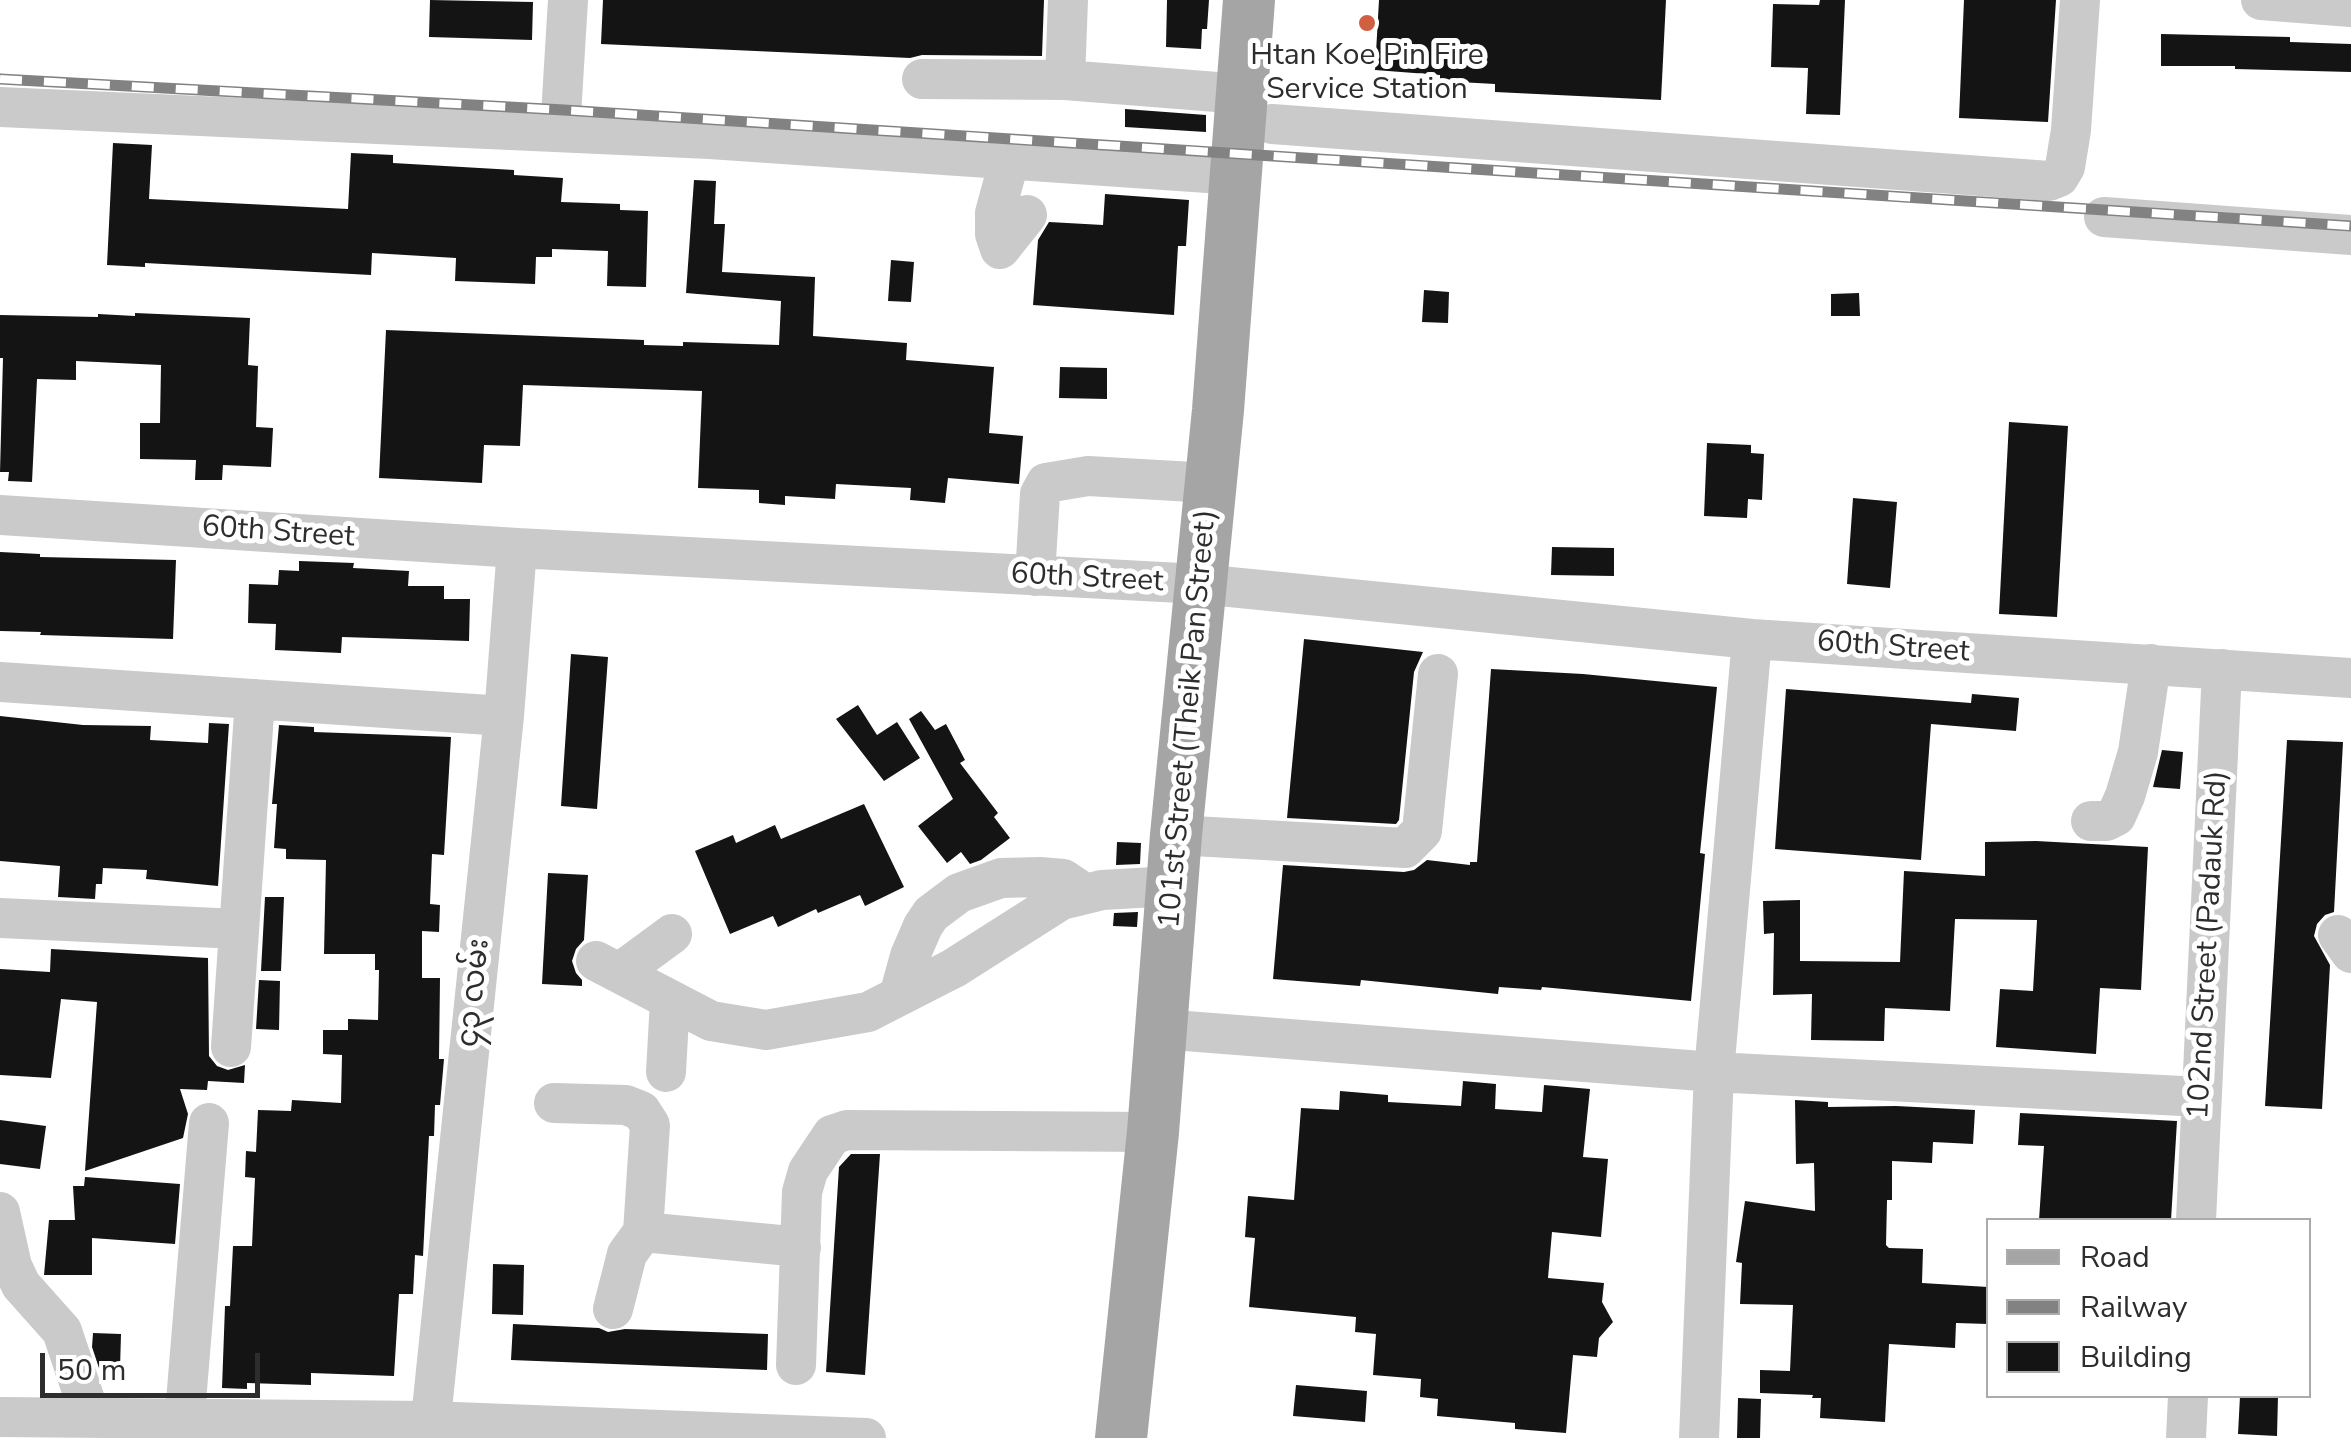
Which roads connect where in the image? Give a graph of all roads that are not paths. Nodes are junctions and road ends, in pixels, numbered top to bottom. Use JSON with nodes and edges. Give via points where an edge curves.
{"nodes":[{"id":1,"x":568,"y":0,"type":"edge"},
{"id":2,"x":1068,"y":0,"type":"edge"},
{"id":3,"x":1249,"y":0,"type":"edge"},
{"id":4,"x":1282,"y":0,"type":"edge"},
{"id":5,"x":2080,"y":0,"type":"edge"},
{"id":6,"x":2263,"y":0,"type":"edge"},
{"id":7,"x":2351,"y":8,"type":"edge"},
{"id":8,"x":922,"y":79,"type":"dead end"},
{"id":9,"x":1065,"y":80,"type":"junction"},
{"id":10,"x":0,"y":108,"type":"edge"},
{"id":11,"x":1257,"y":109,"type":"junction"},
{"id":12,"x":560,"y":132,"type":"junction"},
{"id":13,"x":1010,"y":158,"type":"junction"},
{"id":14,"x":1237,"y":175,"type":"junction"},
{"id":15,"x":1027,"y":215,"type":"dead end"},
{"id":16,"x":2104,"y":218,"type":"dead end"},
{"id":17,"x":2351,"y":235,"type":"edge"},
{"id":18,"x":1240,"y":309,"type":"junction"},
{"id":19,"x":1232,"y":414,"type":"junction"},
{"id":20,"x":1211,"y":483,"type":"junction"},
{"id":21,"x":0,"y":515,"type":"edge"},
{"id":22,"x":517,"y":548,"type":"junction"},
{"id":23,"x":1034,"y":576,"type":"junction"},
{"id":24,"x":1215,"y":586,"type":"junction"},
{"id":25,"x":1752,"y":639,"type":"junction"},
{"id":26,"x":2151,"y":664,"type":"junction"},
{"id":27,"x":2222,"y":669,"type":"junction"},
{"id":28,"x":1438,"y":674,"type":"dead end"},
{"id":29,"x":2351,"y":678,"type":"edge"},
{"id":30,"x":0,"y":682,"type":"edge"},
{"id":31,"x":255,"y":699,"type":"junction"},
{"id":32,"x":504,"y":716,"type":"junction"},
{"id":33,"x":2091,"y":821,"type":"dead end"},
{"id":34,"x":1185,"y":852,"type":"junction"},
{"id":35,"x":1084,"y":892,"type":"junction"},
{"id":36,"x":0,"y":918,"type":"edge"},
{"id":37,"x":239,"y":929,"type":"junction"},
{"id":38,"x":672,"y":934,"type":"dead end"},
{"id":39,"x":900,"y":996,"type":"junction"},
{"id":40,"x":670,"y":1000,"type":"junction"},
{"id":41,"x":1176,"y":1030,"type":"junction"},
{"id":42,"x":232,"y":1048,"type":"dead end"},
{"id":43,"x":666,"y":1072,"type":"dead end"},
{"id":44,"x":1714,"y":1072,"type":"junction"},
{"id":45,"x":2201,"y":1097,"type":"junction"},
{"id":46,"x":554,"y":1103,"type":"dead end"},
{"id":47,"x":209,"y":1123,"type":"dead end"},
{"id":48,"x":1153,"y":1132,"type":"junction"},
{"id":49,"x":0,"y":1212,"type":"edge"},
{"id":50,"x":2196,"y":1218,"type":"edge"},
{"id":51,"x":642,"y":1232,"type":"junction"},
{"id":52,"x":801,"y":1247,"type":"junction"},
{"id":53,"x":613,"y":1309,"type":"dead end"},
{"id":54,"x":796,"y":1365,"type":"dead end"},
{"id":55,"x":2188,"y":1398,"type":"edge"},
{"id":56,"x":0,"y":1417,"type":"edge"},
{"id":57,"x":91,"y":1418,"type":"junction"},
{"id":58,"x":184,"y":1429,"type":"edge"},
{"id":59,"x":430,"y":1429,"type":"edge"},
{"id":60,"x":866,"y":1438,"type":"edge"},
{"id":61,"x":1120,"y":1438,"type":"edge"},
{"id":62,"x":1153,"y":1438,"type":"edge"},
{"id":63,"x":1698,"y":1438,"type":"edge"},
{"id":64,"x":2186,"y":1438,"type":"edge"}],
"edges":[{"from":1,"to":12,"type":"street"},
{"from":2,"to":9,"type":"street"},
{"from":3,"to":11,"type":"main road","name":"101st Street (Theik Pan Street)"},
{"from":4,"to":11,"type":"main road","name":"101st Street (Theik Pan Street)"},
{"from":5,"to":11,"type":"street","via":[[2065,167],[2049,182]]},
{"from":6,"to":7,"type":"street"},
{"from":8,"to":9,"type":"street"},
{"from":9,"to":11,"type":"street"},
{"from":10,"to":12,"type":"street"},
{"from":11,"to":14,"type":"main road","name":"101st Street (Theik Pan Street)"},
{"from":11,"to":18,"type":"main road","name":"101st Street (Theik Pan Street)"},
{"from":12,"to":13,"type":"street"},
{"from":13,"to":14,"type":"street"},
{"from":13,"to":15,"type":"street","via":[[995,213],[1000,249]]},
{"from":14,"to":18,"type":"main road","name":"101st Street (Theik Pan Street)"},
{"from":16,"to":17,"type":"street"},
{"from":18,"to":19,"type":"main road","name":"101st Street (Theik Pan Street)"},
{"from":19,"to":20,"type":"main road","name":"101st Street (Theik Pan Street)"},
{"from":19,"to":24,"type":"main road","name":"101st Street (Theik Pan Street)"},
{"from":20,"to":23,"type":"street","via":[[1088,476],[1046,483]]},
{"from":20,"to":24,"type":"main road","name":"101st Street (Theik Pan Street)"},
{"from":21,"to":22,"type":"street","name":"60th Street"},
{"from":22,"to":23,"type":"street","name":"60th Street"},
{"from":22,"to":32,"type":"street","name":"၄၃ လမ်း"},
{"from":23,"to":24,"type":"street","name":"60th Street"},
{"from":24,"to":25,"type":"street","name":"60th Street"},
{"from":24,"to":34,"type":"main road","name":"101st Street (Theik Pan Street)"},
{"from":25,"to":26,"type":"street","name":"60th Street"},
{"from":25,"to":44,"type":"street"},
{"from":26,"to":27,"type":"street","name":"60th Street"},
{"from":26,"to":33,"type":"street","via":[[2125,796],[2116,816]]},
{"from":27,"to":29,"type":"street","name":"60th Street"},
{"from":27,"to":45,"type":"street","name":"102nd Street (Padauk Rd)"},
{"from":28,"to":34,"type":"street","via":[[1422,831],[1405,848]]},
{"from":30,"to":31,"type":"street"},
{"from":31,"to":32,"type":"street"},
{"from":31,"to":37,"type":"street"},
{"from":32,"to":59,"type":"street","name":"၄၃ လမ်း"},
{"from":34,"to":35,"type":"street"},
{"from":34,"to":41,"type":"main road","name":"101st Street (Theik Pan Street)"},
{"from":35,"to":39,"type":"street"},
{"from":35,"to":39,"type":"street","via":[[1040,877],[1001,878],[959,893],[922,926]]},
{"from":36,"to":37,"type":"street"},
{"from":37,"to":42,"type":"street"},
{"from":38,"to":40,"type":"street","via":[[607,967]]},
{"from":39,"to":40,"type":"street","via":[[868,1012],[766,1030],[711,1021]]},
{"from":40,"to":43,"type":"street"},
{"from":41,"to":44,"type":"street"},
{"from":41,"to":48,"type":"main road","name":"101st Street (Theik Pan Street)"},
{"from":41,"to":62,"type":"main road","name":"101st Street (Theik Pan Street)"},
{"from":44,"to":45,"type":"street"},
{"from":44,"to":63,"type":"street"},
{"from":45,"to":50,"type":"street","name":"102nd Street (Padauk Rd)"},
{"from":46,"to":51,"type":"street","via":[[641,1111],[650,1125]]},
{"from":47,"to":58,"type":"street"},
{"from":48,"to":52,"type":"street","via":[[847,1130],[832,1135],[808,1171]]},
{"from":48,"to":61,"type":"main road","name":"101st Street (Theik Pan Street)"},
{"from":49,"to":57,"type":"street","via":[[12,1266],[62,1331]]},
{"from":51,"to":52,"type":"street"},
{"from":51,"to":53,"type":"street","via":[[626,1254]]},
{"from":52,"to":54,"type":"street"},
{"from":55,"to":64,"type":"street"},
{"from":56,"to":57,"type":"street"},
{"from":57,"to":58,"type":"street"},
{"from":58,"to":59,"type":"street"},
{"from":59,"to":60,"type":"street"}]}
